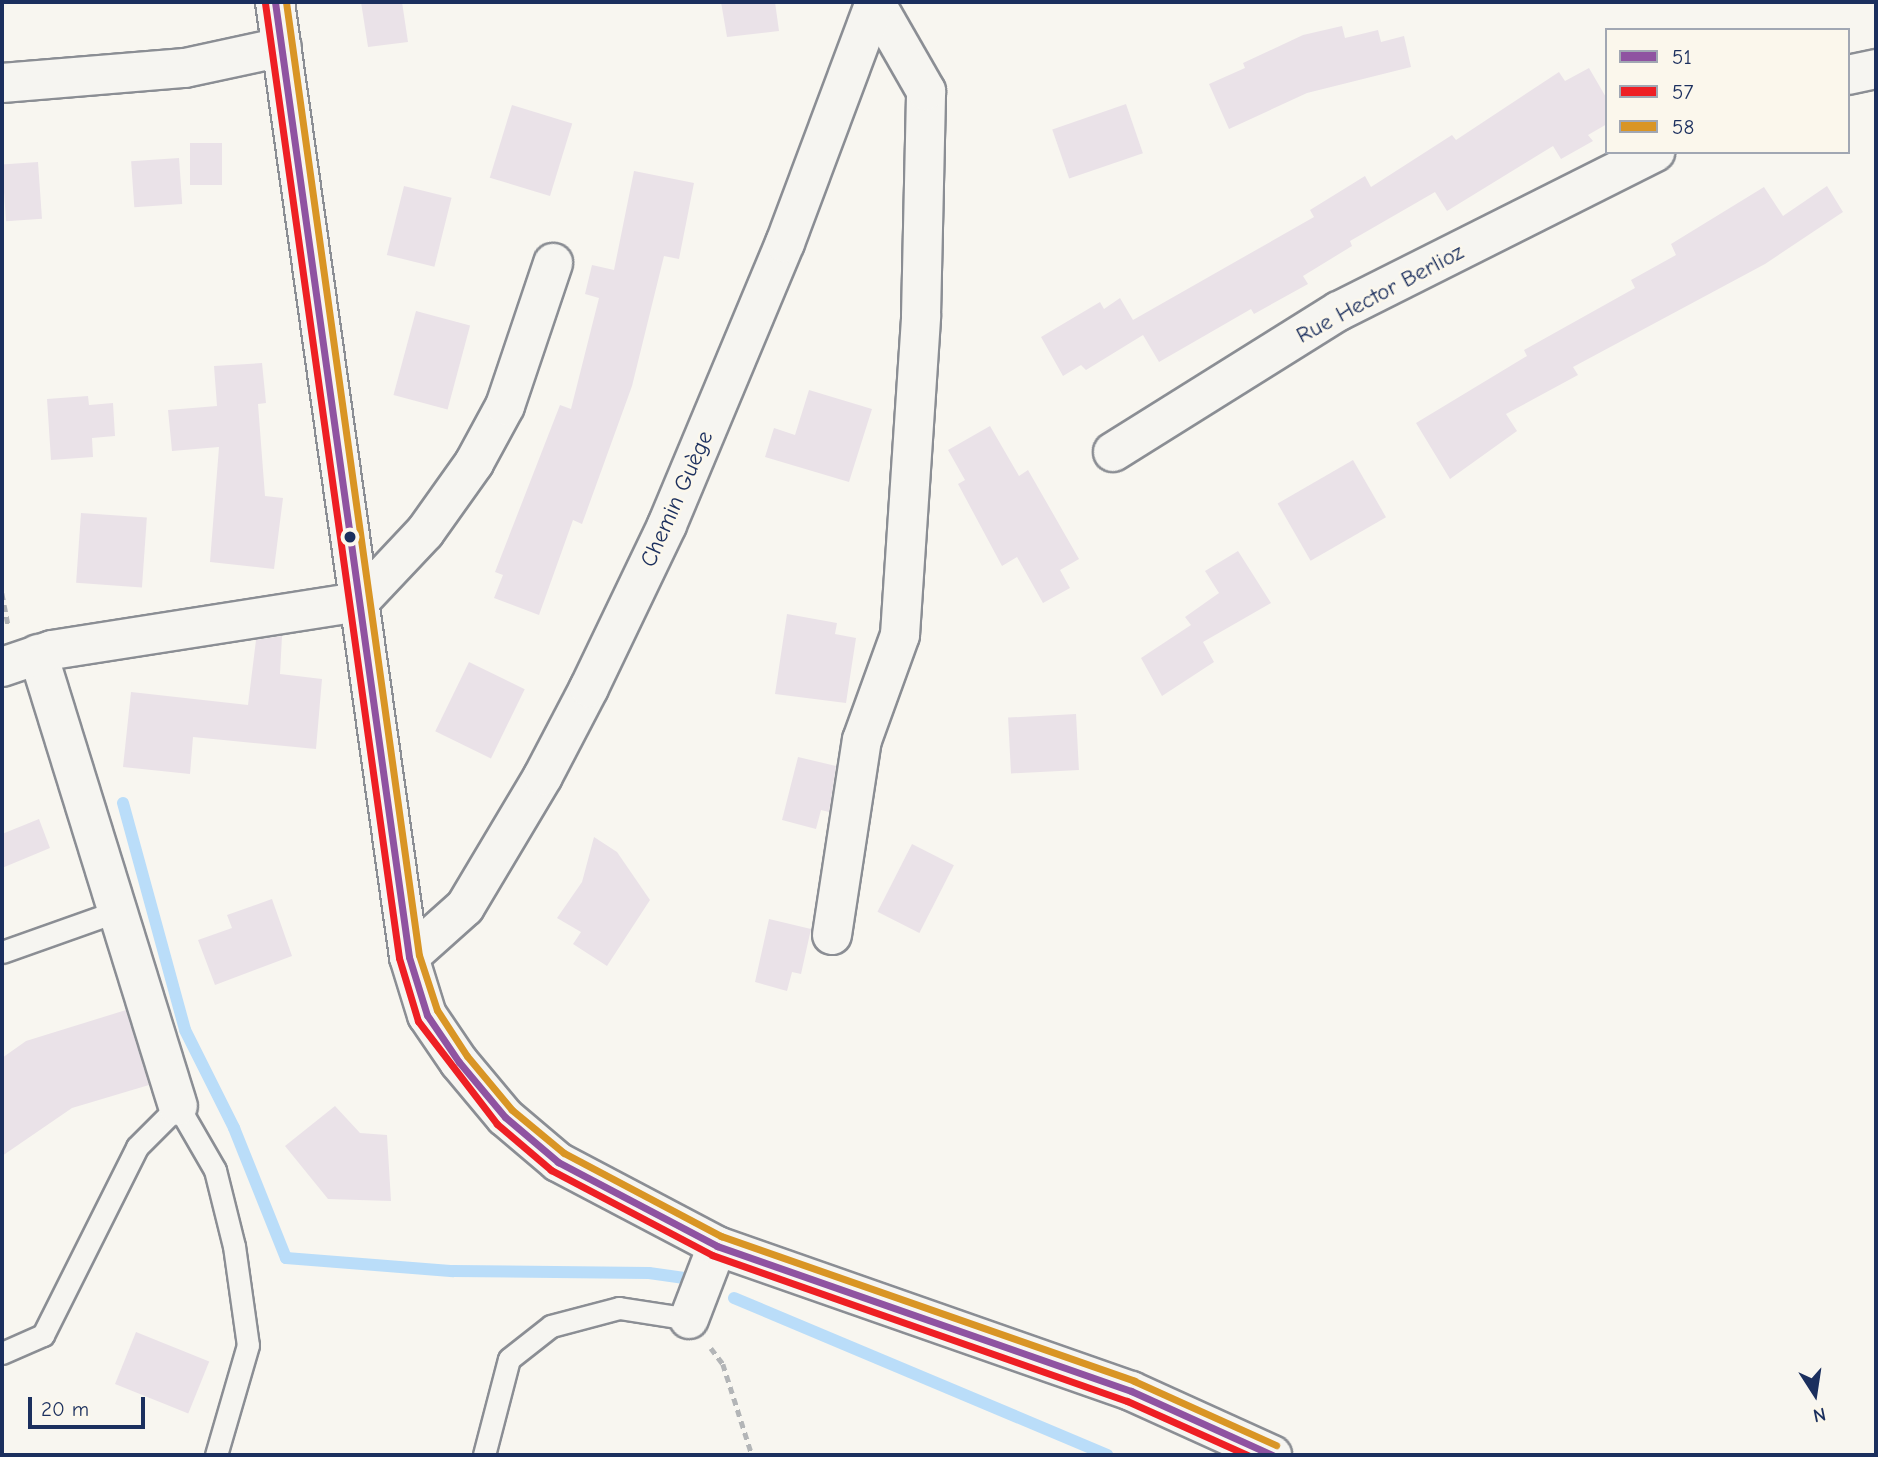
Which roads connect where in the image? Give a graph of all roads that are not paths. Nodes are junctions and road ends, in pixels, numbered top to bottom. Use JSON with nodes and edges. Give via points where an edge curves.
{"nodes":[{"id":1,"x":275,"y":2,"type":"edge"},
{"id":2,"x":282,"y":47,"type":"junction"},
{"id":3,"x":1876,"y":69,"type":"edge"},
{"id":4,"x":1850,"y":75,"type":"edge"},
{"id":5,"x":2,"y":83,"type":"edge"},
{"id":6,"x":1652,"y":154,"type":"edge"},
{"id":7,"x":553,"y":263,"type":"dead end"},
{"id":8,"x":1113,"y":452,"type":"dead end"},
{"id":9,"x":359,"y":602,"type":"junction"},
{"id":10,"x":37,"y":654,"type":"junction"},
{"id":11,"x":2,"y":667,"type":"edge"},
{"id":12,"x":118,"y":911,"type":"junction"},
{"id":13,"x":832,"y":935,"type":"dead end"},
{"id":14,"x":2,"y":952,"type":"edge"},
{"id":15,"x":409,"y":957,"type":"junction"},
{"id":16,"x":178,"y":1106,"type":"junction"},
{"id":17,"x":717,"y":1246,"type":"junction"},
{"id":18,"x":689,"y":1319,"type":"joint"},
{"id":19,"x":2,"y":1353,"type":"edge"},
{"id":20,"x":216,"y":1455,"type":"edge"},
{"id":21,"x":484,"y":1455,"type":"edge"},
{"id":22,"x":1272,"y":1455,"type":"edge"}],
"edges":[{"from":1,"to":2,"type":"street"},
{"from":2,"to":5,"type":"street","via":[[186,68]]},
{"from":2,"to":9,"type":"street"},
{"from":3,"to":4,"type":"street"},
{"from":6,"to":8,"type":"street","name":"Rue Hector Berlioz","via":[[1339,311]]},
{"from":7,"to":9,"type":"street","via":[[505,406],[474,463],[425,532]]},
{"from":9,"to":10,"type":"street"},
{"from":9,"to":15,"type":"street"},
{"from":10,"to":11,"type":"street"},
{"from":10,"to":12,"type":"street"},
{"from":12,"to":14,"type":"lane"},
{"from":12,"to":16,"type":"street"},
{"from":13,"to":15,"type":"street","name":"Chemin Guège","via":[[862,740],[900,635],[921,316],[926,91],[875,2],[785,243],[673,512],[589,688],[465,907]]},
{"from":15,"to":17,"type":"street","via":[[427,1014],[505,1117],[558,1162]]},
{"from":16,"to":19,"type":"lane","via":[[137,1147],[43,1335]]},
{"from":16,"to":20,"type":"lane","via":[[215,1170],[234,1246],[248,1345]]},
{"from":17,"to":18,"type":"street"},
{"from":17,"to":22,"type":"street","via":[[1131,1391]]},
{"from":18,"to":21,"type":"lane","via":[[619,1308],[551,1326],[509,1359]]}]}
